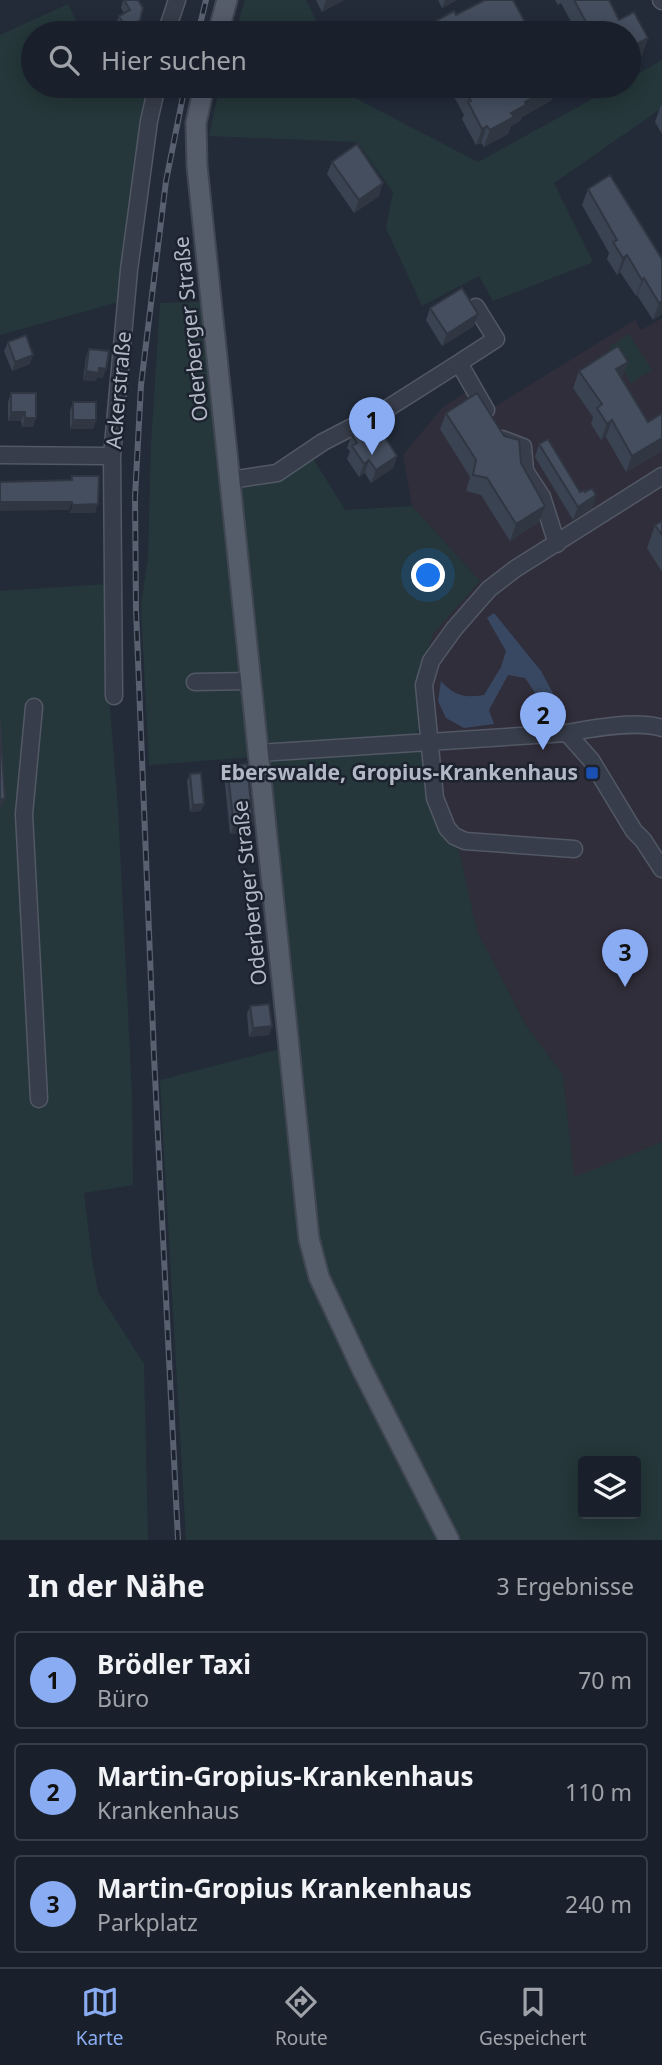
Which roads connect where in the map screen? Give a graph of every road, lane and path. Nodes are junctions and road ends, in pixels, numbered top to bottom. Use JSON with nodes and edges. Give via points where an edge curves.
{"nodes":[{"id":1,"x":177,"y":0,"type":"edge"},
{"id":2,"x":227,"y":0,"type":"edge"},
{"id":3,"x":170,"y":21,"type":"edge"},
{"id":4,"x":221,"y":21,"type":"edge"},
{"id":5,"x":154,"y":98,"type":"edge"},
{"id":6,"x":201,"y":98,"type":"edge"},
{"id":7,"x":476,"y":306,"type":"edge"},
{"id":8,"x":459,"y":362,"type":"junction"},
{"id":9,"x":0,"y":455,"type":"edge"},
{"id":10,"x":104,"y":456,"type":"dead end"},
{"id":11,"x":662,"y":476,"type":"edge"},
{"id":12,"x":230,"y":480,"type":"junction"},
{"id":13,"x":557,"y":544,"type":"junction"},
{"id":14,"x":251,"y":681,"type":"junction"},
{"id":15,"x":195,"y":682,"type":"dead end"},
{"id":16,"x":114,"y":696,"type":"dead end"},
{"id":17,"x":34,"y":707,"type":"dead end"},
{"id":18,"x":662,"y":727,"type":"edge"},
{"id":19,"x":567,"y":733,"type":"junction"},
{"id":20,"x":431,"y":742,"type":"junction"},
{"id":21,"x":258,"y":752,"type":"junction"},
{"id":22,"x":574,"y":849,"type":"dead end"},
{"id":23,"x":662,"y":869,"type":"edge"},
{"id":24,"x":40,"y":1099,"type":"dead end"},
{"id":25,"x":449,"y":1540,"type":"edge"}],
"edges":[{"from":1,"to":3,"type":"street"},
{"from":2,"to":4,"type":"main road"},
{"from":5,"to":16,"type":"street","name":"Ackerstraße","via":[[129,270],[113,456]]},
{"from":6,"to":12,"type":"main road","name":"Oderberger Straße","via":[[196,123],[197,166]]},
{"from":7,"to":8,"type":"street","via":[[496,339]]},
{"from":8,"to":12,"type":"street","via":[[277,472]]},
{"from":8,"to":13,"type":"street","via":[[503,441],[523,447],[525,471],[542,497]]},
{"from":9,"to":10,"type":"street"},
{"from":11,"to":13,"type":"street"},
{"from":12,"to":14,"type":"main road","name":"Oderberger Straße"},
{"from":13,"to":20,"type":"street","via":[[489,589],[431,661],[424,685]]},
{"from":14,"to":15,"type":"street"},
{"from":14,"to":21,"type":"main road","name":"Oderberger Straße"},
{"from":17,"to":24,"type":"street","via":[[24,814]]},
{"from":18,"to":19,"type":"street","via":[[651,724]]},
{"from":19,"to":20,"type":"street"},
{"from":19,"to":23,"type":"street","via":[[592,760]]},
{"from":20,"to":21,"type":"street"},
{"from":20,"to":22,"type":"street","via":[[435,799],[454,836],[464,841]]},
{"from":21,"to":25,"type":"main road","name":"Oderberger Straße","via":[[309,1238],[319,1277]]}]}
